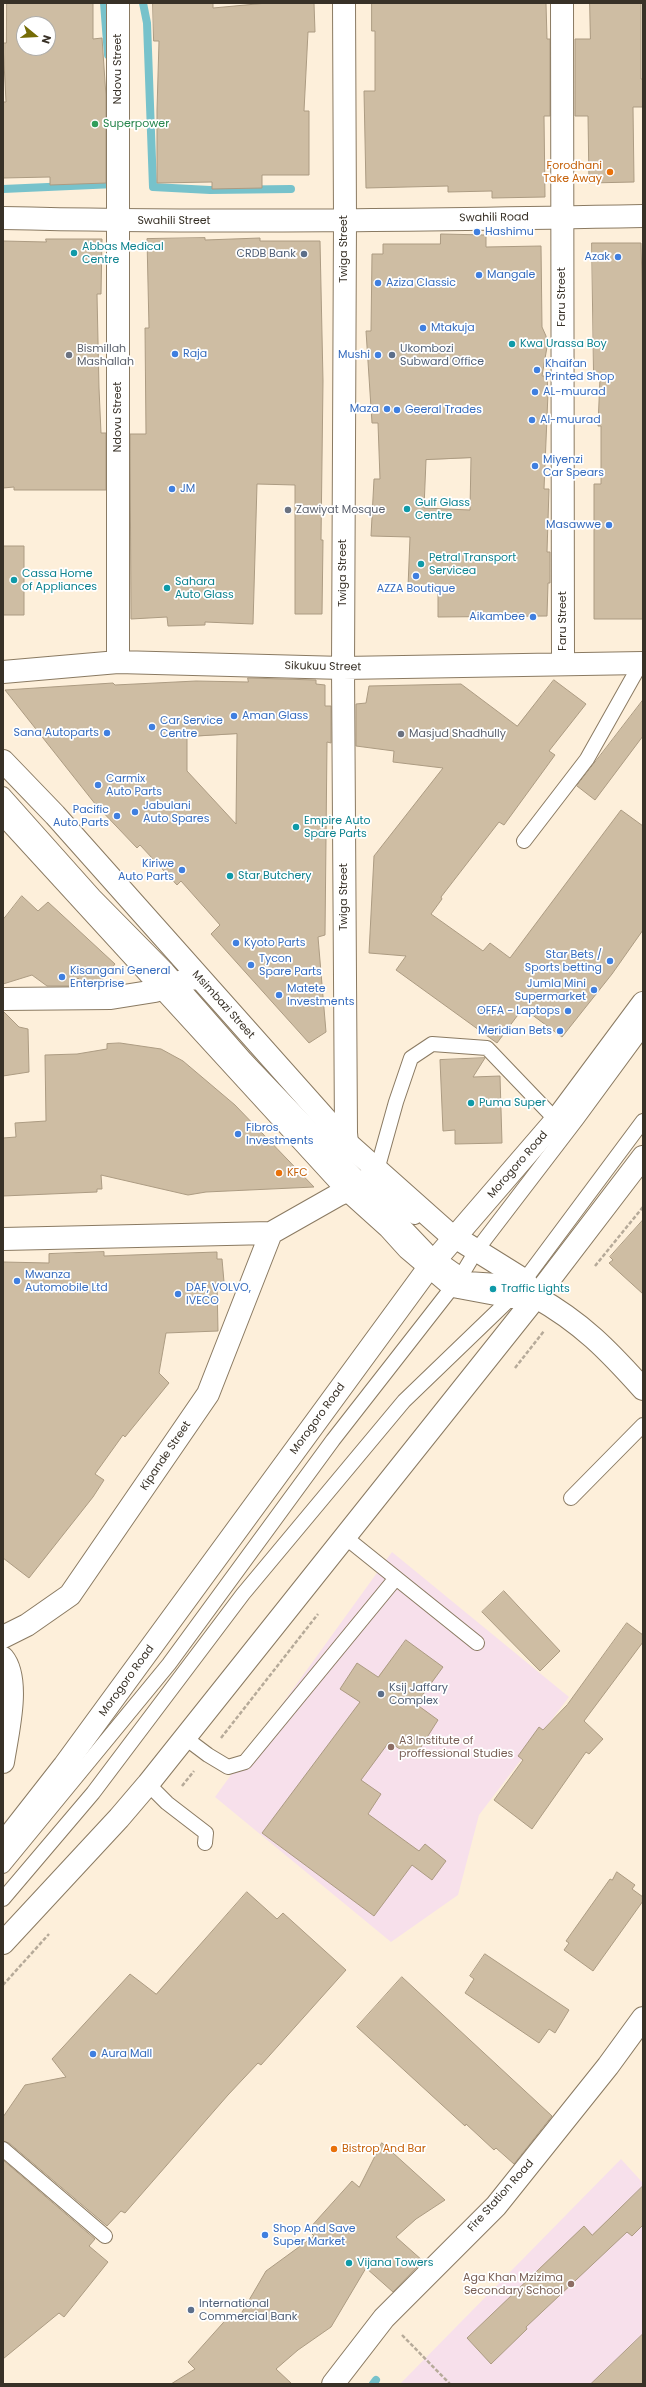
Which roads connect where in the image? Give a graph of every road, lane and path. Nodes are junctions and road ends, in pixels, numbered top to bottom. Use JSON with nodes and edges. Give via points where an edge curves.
{"nodes":[{"id":1,"x":118,"y":3,"type":"edge"},
{"id":2,"x":344,"y":3,"type":"edge"},
{"id":3,"x":562,"y":3,"type":"edge"},
{"id":4,"x":643,"y":216,"type":"edge"},
{"id":5,"x":562,"y":217,"type":"junction"},
{"id":6,"x":3,"y":218,"type":"edge"},
{"id":7,"x":345,"y":220,"type":"junction"},
{"id":8,"x":119,"y":221,"type":"junction"},
{"id":9,"x":118,"y":662,"type":"junction"},
{"id":10,"x":563,"y":663,"type":"junction"},
{"id":11,"x":642,"y":663,"type":"edge"},
{"id":12,"x":343,"y":668,"type":"junction"},
{"id":13,"x":3,"y":672,"type":"edge"},
{"id":14,"x":3,"y":761,"type":"edge"},
{"id":15,"x":3,"y":774,"type":"edge"},
{"id":16,"x":3,"y":794,"type":"edge"},
{"id":17,"x":3,"y":813,"type":"edge"},
{"id":18,"x":524,"y":841,"type":"dead end"},
{"id":19,"x":182,"y":982,"type":"junction"},
{"id":20,"x":3,"y":999,"type":"edge"},
{"id":21,"x":643,"y":1003,"type":"edge"},
{"id":22,"x":643,"y":1028,"type":"edge"},
{"id":23,"x":556,"y":1120,"type":"junction"},
{"id":24,"x":643,"y":1121,"type":"edge"},
{"id":25,"x":348,"y":1143,"type":"junction"},
{"id":26,"x":643,"y":1157,"type":"edge"},
{"id":27,"x":365,"y":1181,"type":"junction"},
{"id":28,"x":271,"y":1233,"type":"junction"},
{"id":29,"x":3,"y":1239,"type":"edge"},
{"id":30,"x":443,"y":1252,"type":"junction"},
{"id":31,"x":474,"y":1254,"type":"junction"},
{"id":32,"x":457,"y":1281,"type":"junction"},
{"id":33,"x":524,"y":1291,"type":"junction"},
{"id":34,"x":643,"y":1389,"type":"edge"},
{"id":35,"x":643,"y":1425,"type":"edge"},
{"id":36,"x":571,"y":1498,"type":"dead end"},
{"id":37,"x":345,"y":1537,"type":"junction"},
{"id":38,"x":396,"y":1578,"type":"junction"},
{"id":39,"x":3,"y":1638,"type":"edge"},
{"id":40,"x":477,"y":1643,"type":"dead end"},
{"id":41,"x":3,"y":1658,"type":"edge"},
{"id":42,"x":184,"y":1737,"type":"junction"},
{"id":43,"x":3,"y":1762,"type":"edge"},
{"id":44,"x":148,"y":1784,"type":"junction"},
{"id":45,"x":205,"y":1843,"type":"dead end"},
{"id":46,"x":3,"y":1844,"type":"edge"},
{"id":47,"x":3,"y":1866,"type":"edge"},
{"id":48,"x":3,"y":1899,"type":"edge"},
{"id":49,"x":3,"y":1943,"type":"edge"},
{"id":50,"x":643,"y":2018,"type":"edge"},
{"id":51,"x":3,"y":2149,"type":"edge"},
{"id":52,"x":105,"y":2236,"type":"dead end"},
{"id":53,"x":384,"y":2318,"type":"junction"},
{"id":54,"x":333,"y":2384,"type":"edge"},
{"id":55,"x":450,"y":2384,"type":"edge"}],
"edges":[{"from":1,"to":8,"type":"main road","name":"Ndovu Street"},
{"from":2,"to":7,"type":"main road","name":"Twiga Street"},
{"from":3,"to":5,"type":"main road","name":"Faru Street"},
{"from":4,"to":5,"type":"main road","name":"Swahili Road"},
{"from":5,"to":7,"type":"main road","name":"Swahili Road"},
{"from":5,"to":10,"type":"main road","name":"Faru Street"},
{"from":6,"to":8,"type":"main road","name":"Swahili Street"},
{"from":7,"to":8,"type":"main road","name":"Swahili Street"},
{"from":7,"to":12,"type":"main road","name":"Twiga Street"},
{"from":8,"to":9,"type":"main road","name":"Ndovu Street"},
{"from":9,"to":12,"type":"main road","name":"Sikukuu Street"},
{"from":9,"to":13,"type":"main road","name":"Sikukuu Street"},
{"from":10,"to":11,"type":"main road","name":"Sikukuu Street"},
{"from":10,"to":12,"type":"main road","name":"Sikukuu Street"},
{"from":11,"to":18,"type":"lane","via":[[586,759]]},
{"from":12,"to":25,"type":"main road","name":"Twiga Street"},
{"from":14,"to":19,"type":"main road","name":"Msimbazi Street","via":[[55,815]]},
{"from":15,"to":19,"type":"lane","via":[[65,838]]},
{"from":16,"to":19,"type":"lane","via":[[94,896]]},
{"from":17,"to":19,"type":"main road","name":"Msimbazi Street"},
{"from":19,"to":20,"type":"main road","via":[[155,991],[111,998]]},
{"from":19,"to":25,"type":"main road","name":"Msimbazi Street"},
{"from":19,"to":27,"type":"main road","name":"Msimbazi Street"},
{"from":21,"to":23,"type":"main road","name":"Morogoro Road"},
{"from":22,"to":31,"type":"lane","name":"Morogoro Road"},
{"from":23,"to":27,"type":"lane","via":[[487,1048],[432,1044],[411,1058]]},
{"from":23,"to":30,"type":"main road","name":"Morogoro Road"},
{"from":24,"to":33,"type":"lane"},
{"from":25,"to":27,"type":"main road","name":"Msimbazi Street"},
{"from":26,"to":33,"type":"main road"},
{"from":27,"to":28,"type":"main road"},
{"from":27,"to":30,"type":"main road","name":"Msimbazi Street"},
{"from":27,"to":30,"type":"main road","name":"Msimbazi Street"},
{"from":28,"to":29,"type":"main road"},
{"from":28,"to":39,"type":"main road","name":"Kipande Street","via":[[208,1394],[70,1595],[27,1625]]},
{"from":30,"to":31,"type":"main road"},
{"from":30,"to":32,"type":"main road"},
{"from":30,"to":46,"type":"main road","name":"Morogoro Road","via":[[64,1766]]},
{"from":31,"to":32,"type":"lane","name":"Morogoro Road"},
{"from":31,"to":33,"type":"main road"},
{"from":32,"to":33,"type":"main road"},
{"from":32,"to":47,"type":"lane","name":"Morogoro Road","via":[[333,1440],[169,1664]]},
{"from":33,"to":34,"type":"main road","via":[[560,1311],[600,1342]]},
{"from":33,"to":37,"type":"main road"},
{"from":33,"to":48,"type":"lane","via":[[404,1401],[243,1594],[93,1793]]},
{"from":35,"to":36,"type":"lane"},
{"from":37,"to":38,"type":"lane"},
{"from":37,"to":42,"type":"main road"},
{"from":38,"to":40,"type":"lane"},
{"from":38,"to":42,"type":"lane","via":[[245,1762],[228,1767]]},
{"from":41,"to":43,"type":"main road","via":[[9,1666],[12,1700]]},
{"from":42,"to":44,"type":"main road"},
{"from":44,"to":45,"type":"lane","via":[[206,1833]]},
{"from":44,"to":49,"type":"main road"},
{"from":50,"to":53,"type":"main road","name":"Fire Station Road","via":[[604,2072],[496,2206]]},
{"from":51,"to":52,"type":"lane"},
{"from":53,"to":54,"type":"main road","name":"Fire Station Road"},
{"from":53,"to":55,"type":"path"}]}
